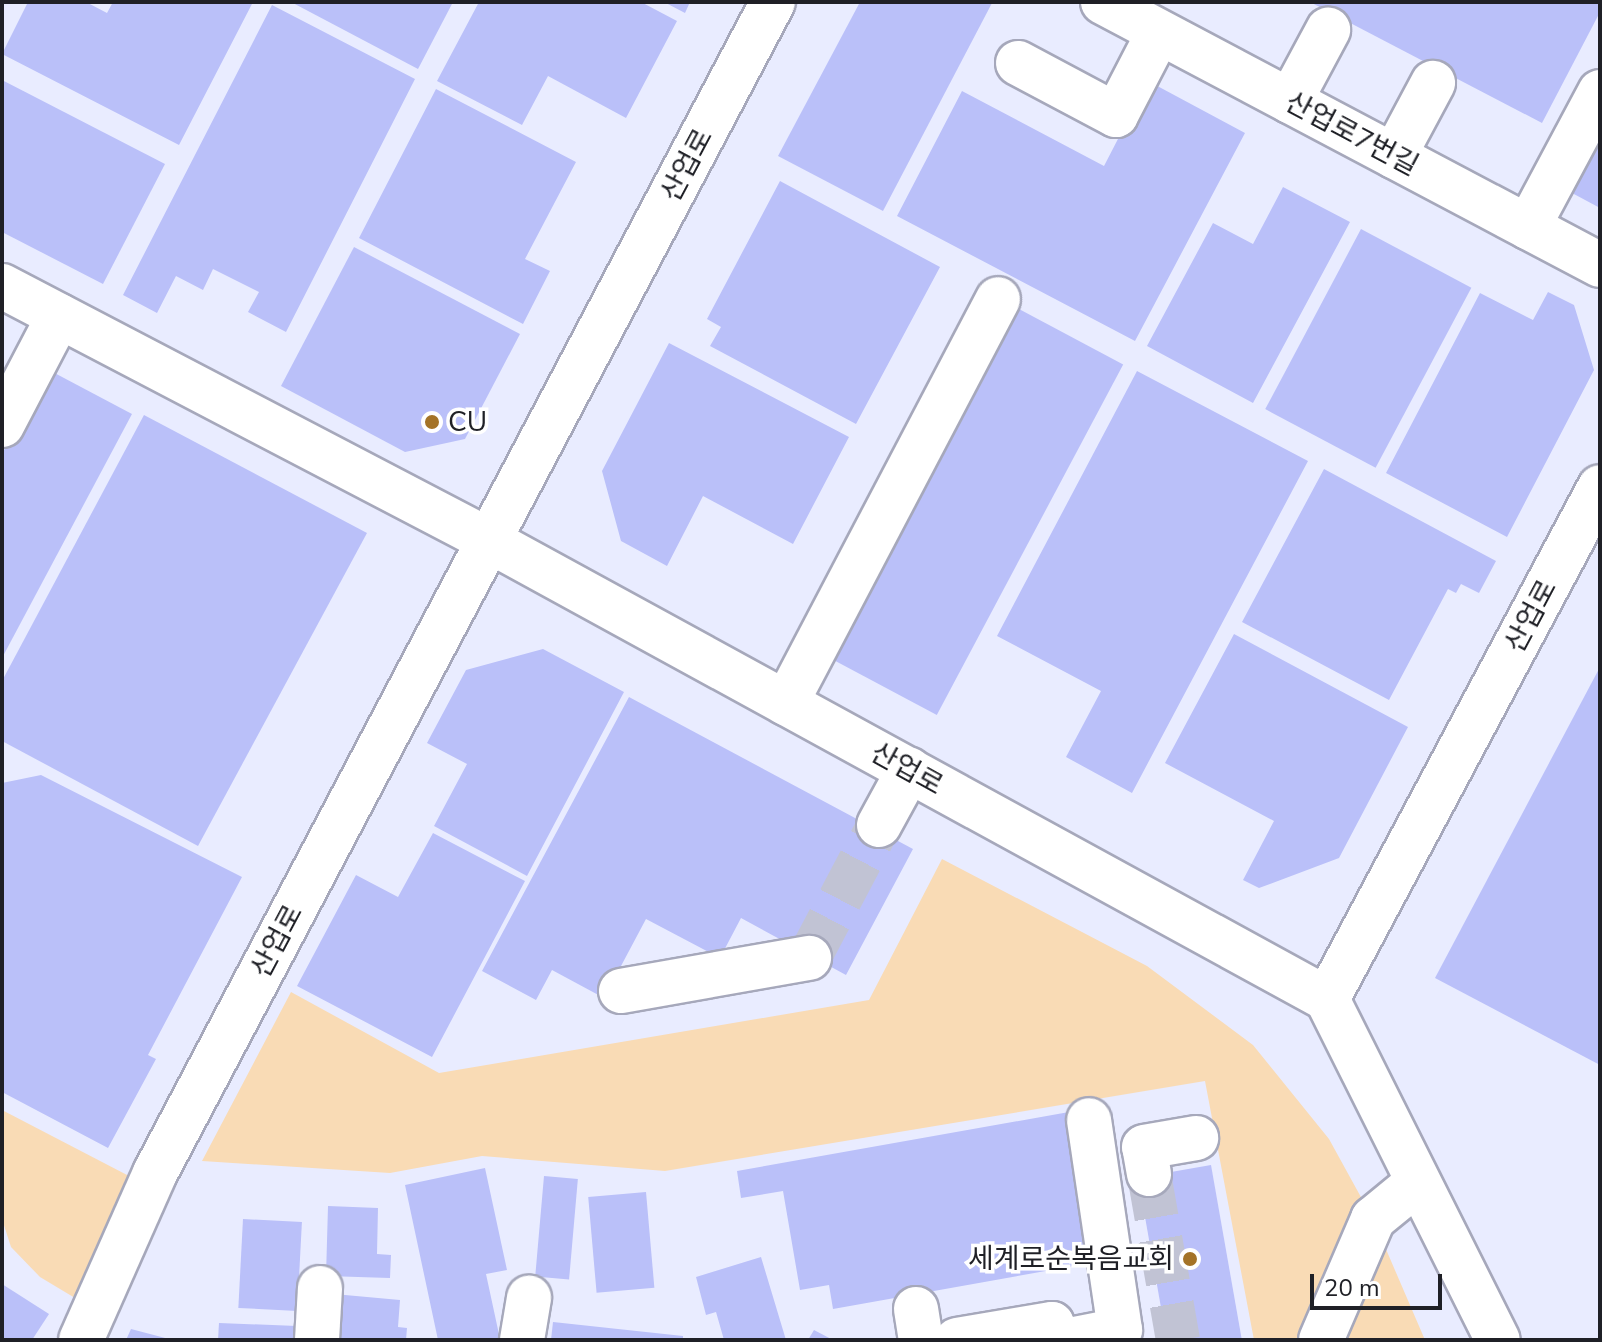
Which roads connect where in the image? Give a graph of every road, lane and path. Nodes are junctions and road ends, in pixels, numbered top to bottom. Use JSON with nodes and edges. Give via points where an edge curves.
{"nodes":[{"id":1,"x":773,"y":2,"type":"edge"},
{"id":2,"x":1114,"y":5,"type":"edge"},
{"id":3,"x":1328,"y":30,"type":"dead end"},
{"id":4,"x":1159,"y":32,"type":"junction"},
{"id":5,"x":1018,"y":63,"type":"dead end"},
{"id":6,"x":1433,"y":83,"type":"dead end"},
{"id":7,"x":1600,"y":92,"type":"edge"},
{"id":8,"x":1290,"y":101,"type":"junction"},
{"id":9,"x":1394,"y":156,"type":"junction"},
{"id":10,"x":1528,"y":227,"type":"junction"},
{"id":11,"x":1600,"y":265,"type":"edge"},
{"id":12,"x":2,"y":286,"type":"edge"},
{"id":13,"x":998,"y":299,"type":"dead end"},
{"id":14,"x":59,"y":316,"type":"junction"},
{"id":15,"x":2,"y":425,"type":"edge"},
{"id":16,"x":1600,"y":487,"type":"edge"},
{"id":17,"x":488,"y":540,"type":"junction"},
{"id":18,"x":786,"y":703,"type":"junction"},
{"id":19,"x":909,"y":770,"type":"junction"},
{"id":20,"x":879,"y":825,"type":"tunnel mouth"},
{"id":21,"x":809,"y":958,"type":"dead end"},
{"id":22,"x":621,"y":991,"type":"dead end"},
{"id":23,"x":1327,"y":999,"type":"junction"},
{"id":24,"x":1089,"y":1120,"type":"dead end"},
{"id":25,"x":1196,"y":1138,"type":"dead end"},
{"id":26,"x":1149,"y":1174,"type":"tunnel mouth"},
{"id":27,"x":1417,"y":1183,"type":"junction"},
{"id":28,"x":320,"y":1288,"type":"dead end"},
{"id":29,"x":529,"y":1298,"type":"dead end"},
{"id":30,"x":81,"y":1340,"type":"edge"},
{"id":31,"x":317,"y":1340,"type":"edge"},
{"id":32,"x":522,"y":1340,"type":"edge"},
{"id":33,"x":957,"y":1340,"type":"edge"},
{"id":34,"x":1054,"y":1340,"type":"edge"},
{"id":35,"x":1069,"y":1340,"type":"edge"},
{"id":36,"x":1321,"y":1340,"type":"edge"},
{"id":37,"x":1498,"y":1340,"type":"edge"}],
"edges":[{"from":1,"to":17,"type":"street","name":"산업로"},
{"from":2,"to":4,"type":"street","name":"산업로7번길"},
{"from":3,"to":8,"type":"street"},
{"from":4,"to":5,"type":"street","via":[[1116,115]]},
{"from":4,"to":8,"type":"street","name":"산업로7번길"},
{"from":6,"to":9,"type":"street"},
{"from":7,"to":10,"type":"street"},
{"from":8,"to":9,"type":"street","name":"산업로7번길"},
{"from":9,"to":10,"type":"street","name":"산업로7번길"},
{"from":10,"to":11,"type":"street","name":"산업로7번길"},
{"from":12,"to":14,"type":"street"},
{"from":13,"to":18,"type":"street"},
{"from":14,"to":15,"type":"street"},
{"from":14,"to":17,"type":"street"},
{"from":16,"to":23,"type":"street","name":"산업로"},
{"from":17,"to":18,"type":"street","name":"산업로"},
{"from":17,"to":30,"type":"street","name":"산업로","via":[[155,1173]]},
{"from":18,"to":19,"type":"street","name":"산업로"},
{"from":19,"to":20,"type":"street"},
{"from":19,"to":23,"type":"street","name":"산업로"},
{"from":21,"to":22,"type":"street"},
{"from":23,"to":27,"type":"street"},
{"from":24,"to":35,"type":"street","via":[[1120,1330]]},
{"from":25,"to":26,"type":"street","via":[[1144,1147]]},
{"from":27,"to":36,"type":"street","via":[[1373,1219]]},
{"from":27,"to":37,"type":"street"},
{"from":28,"to":31,"type":"street"},
{"from":29,"to":32,"type":"street"},
{"from":33,"to":34,"type":"street","via":[[1052,1324]]}]}
